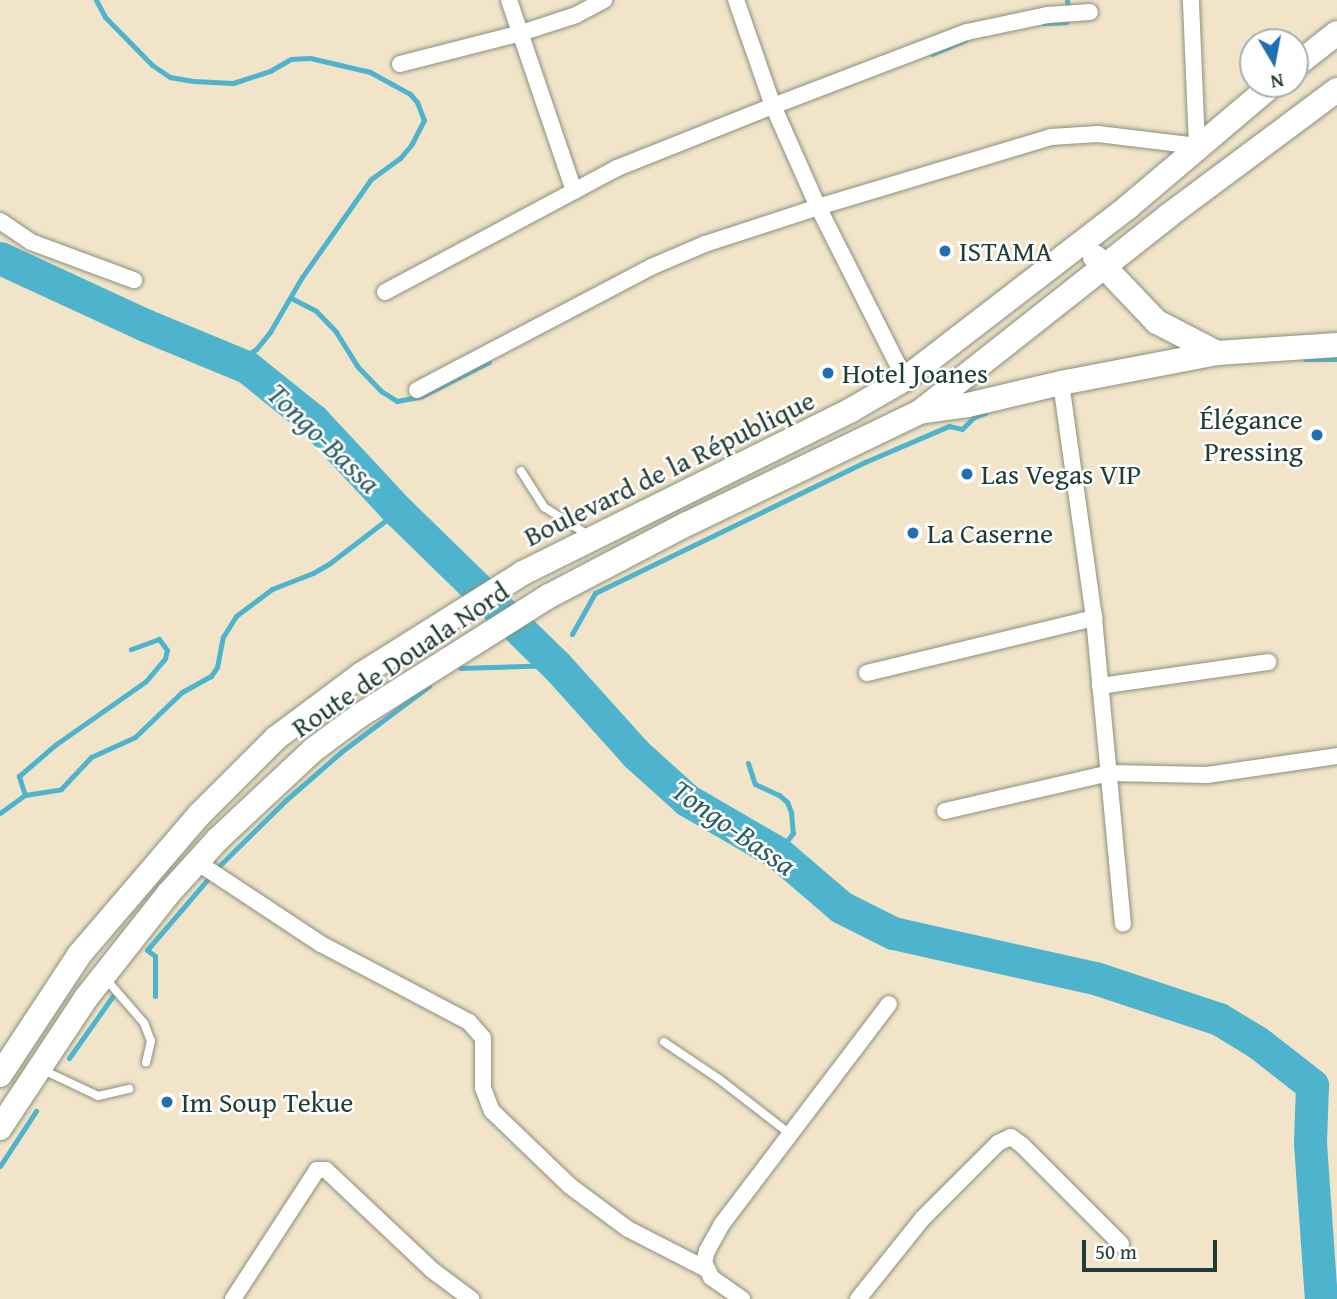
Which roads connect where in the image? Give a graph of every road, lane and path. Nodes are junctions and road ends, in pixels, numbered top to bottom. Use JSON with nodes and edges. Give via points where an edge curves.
{"nodes":[{"id":1,"x":509,"y":0,"type":"edge"},
{"id":2,"x":604,"y":0,"type":"edge"},
{"id":3,"x":736,"y":0,"type":"edge"},
{"id":4,"x":1191,"y":0,"type":"edge"},
{"id":5,"x":1090,"y":12,"type":"dead end"},
{"id":6,"x":1337,"y":33,"type":"edge"},
{"id":7,"x":518,"y":34,"type":"junction"},
{"id":8,"x":1309,"y":55,"type":"edge"},
{"id":9,"x":400,"y":64,"type":"dead end"},
{"id":10,"x":1335,"y":93,"type":"edge"},
{"id":11,"x":1256,"y":98,"type":"edge"},
{"id":12,"x":774,"y":106,"type":"junction"},
{"id":13,"x":1197,"y":146,"type":"junction"},
{"id":14,"x":574,"y":191,"type":"junction"},
{"id":15,"x":818,"y":207,"type":"junction"},
{"id":16,"x":0,"y":221,"type":"edge"},
{"id":17,"x":1083,"y":243,"type":"junction"},
{"id":18,"x":1105,"y":268,"type":"junction"},
{"id":19,"x":134,"y":280,"type":"dead end"},
{"id":20,"x":384,"y":292,"type":"dead end"},
{"id":21,"x":1337,"y":345,"type":"edge"},
{"id":22,"x":1217,"y":353,"type":"junction"},
{"id":23,"x":905,"y":379,"type":"junction"},
{"id":24,"x":1062,"y":383,"type":"junction"},
{"id":25,"x":417,"y":390,"type":"dead end"},
{"id":26,"x":920,"y":412,"type":"junction"},
{"id":27,"x":521,"y":471,"type":"dead end"},
{"id":28,"x":675,"y":498,"type":"junction"},
{"id":29,"x":687,"y":524,"type":"junction"},
{"id":30,"x":593,"y":539,"type":"junction"},
{"id":31,"x":460,"y":612,"type":"joint"},
{"id":32,"x":1094,"y":618,"type":"junction"},
{"id":33,"x":1268,"y":662,"type":"dead end"},
{"id":34,"x":867,"y":673,"type":"dead end"},
{"id":35,"x":1100,"y":686,"type":"junction"},
{"id":36,"x":1337,"y":756,"type":"edge"},
{"id":37,"x":1110,"y":773,"type":"junction"},
{"id":38,"x":945,"y":811,"type":"dead end"},
{"id":39,"x":197,"y":862,"type":"junction"},
{"id":40,"x":1123,"y":924,"type":"dead end"},
{"id":41,"x":103,"y":975,"type":"junction"},
{"id":42,"x":889,"y":1004,"type":"dead end"},
{"id":43,"x":664,"y":1042,"type":"dead end"},
{"id":44,"x":146,"y":1062,"type":"dead end"},
{"id":45,"x":39,"y":1068,"type":"junction"},
{"id":46,"x":0,"y":1074,"type":"edge"},
{"id":47,"x":129,"y":1089,"type":"dead end"},
{"id":48,"x":0,"y":1128,"type":"edge"},
{"id":49,"x":790,"y":1134,"type":"junction"},
{"id":50,"x":1121,"y":1244,"type":"dead end"},
{"id":51,"x":706,"y":1269,"type":"junction"},
{"id":52,"x":233,"y":1299,"type":"edge"},
{"id":53,"x":471,"y":1299,"type":"edge"},
{"id":54,"x":742,"y":1299,"type":"edge"},
{"id":55,"x":858,"y":1299,"type":"edge"}],
"edges":[{"from":1,"to":7,"type":"street"},
{"from":2,"to":7,"type":"street","via":[[576,15]]},
{"from":3,"to":12,"type":"street"},
{"from":4,"to":13,"type":"street"},
{"from":5,"to":12,"type":"street","via":[[1048,15],[967,32]]},
{"from":6,"to":8,"type":"main road"},
{"from":7,"to":9,"type":"street"},
{"from":7,"to":14,"type":"street"},
{"from":10,"to":18,"type":"main road"},
{"from":11,"to":13,"type":"main road","name":"Boulevard de la République"},
{"from":12,"to":14,"type":"street","via":[[654,150]]},
{"from":12,"to":15,"type":"street"},
{"from":13,"to":15,"type":"street","via":[[1098,134],[1051,137]]},
{"from":13,"to":17,"type":"main road","name":"Boulevard de la République"},
{"from":14,"to":20,"type":"street"},
{"from":15,"to":23,"type":"street"},
{"from":15,"to":25,"type":"street","via":[[651,267]]},
{"from":16,"to":19,"type":"street","via":[[32,242]]},
{"from":17,"to":18,"type":"main road"},
{"from":17,"to":23,"type":"main road","name":"Boulevard de la République"},
{"from":18,"to":22,"type":"main road","via":[[1157,322]]},
{"from":18,"to":26,"type":"main road"},
{"from":21,"to":22,"type":"main road"},
{"from":22,"to":24,"type":"main road"},
{"from":23,"to":28,"type":"main road","name":"Boulevard de la République"},
{"from":24,"to":26,"type":"main road"},
{"from":24,"to":32,"type":"street"},
{"from":26,"to":29,"type":"main road","name":"Route de Douala Nord"},
{"from":27,"to":30,"type":"lane","via":[[544,507]]},
{"from":28,"to":29,"type":"main road"},
{"from":28,"to":30,"type":"main road","name":"Boulevard de la République"},
{"from":29,"to":39,"type":"main road","name":"Route de Douala Nord","via":[[549,596],[359,716],[266,791]]},
{"from":30,"to":31,"type":"main road","name":"Boulevard de la République","via":[[523,573]]},
{"from":31,"to":46,"type":"main road","name":"Route de Douala Nord","via":[[362,674],[276,738],[199,815],[79,955]]},
{"from":32,"to":34,"type":"street"},
{"from":32,"to":35,"type":"street"},
{"from":33,"to":35,"type":"street"},
{"from":35,"to":37,"type":"street"},
{"from":36,"to":37,"type":"street","via":[[1207,775]]},
{"from":37,"to":38,"type":"street"},
{"from":37,"to":40,"type":"street"},
{"from":39,"to":41,"type":"main road","name":"Route de Douala Nord"},
{"from":39,"to":51,"type":"street","via":[[321,944],[469,1021],[483,1038],[483,1088],[492,1111],[570,1186],[618,1222]]},
{"from":41,"to":44,"type":"lane","via":[[144,1023],[151,1041]]},
{"from":41,"to":45,"type":"main road","name":"Route de Douala Nord"},
{"from":42,"to":49,"type":"street"},
{"from":43,"to":49,"type":"lane"},
{"from":45,"to":47,"type":"lane","via":[[98,1096]]},
{"from":45,"to":48,"type":"main road","name":"Route de Douala Nord"},
{"from":49,"to":51,"type":"street","via":[[722,1224],[707,1251]]},
{"from":50,"to":55,"type":"street","via":[[1011,1138],[998,1143],[922,1219]]},
{"from":51,"to":54,"type":"street"},
{"from":52,"to":53,"type":"street","via":[[317,1170],[326,1170],[432,1270]]}]}
